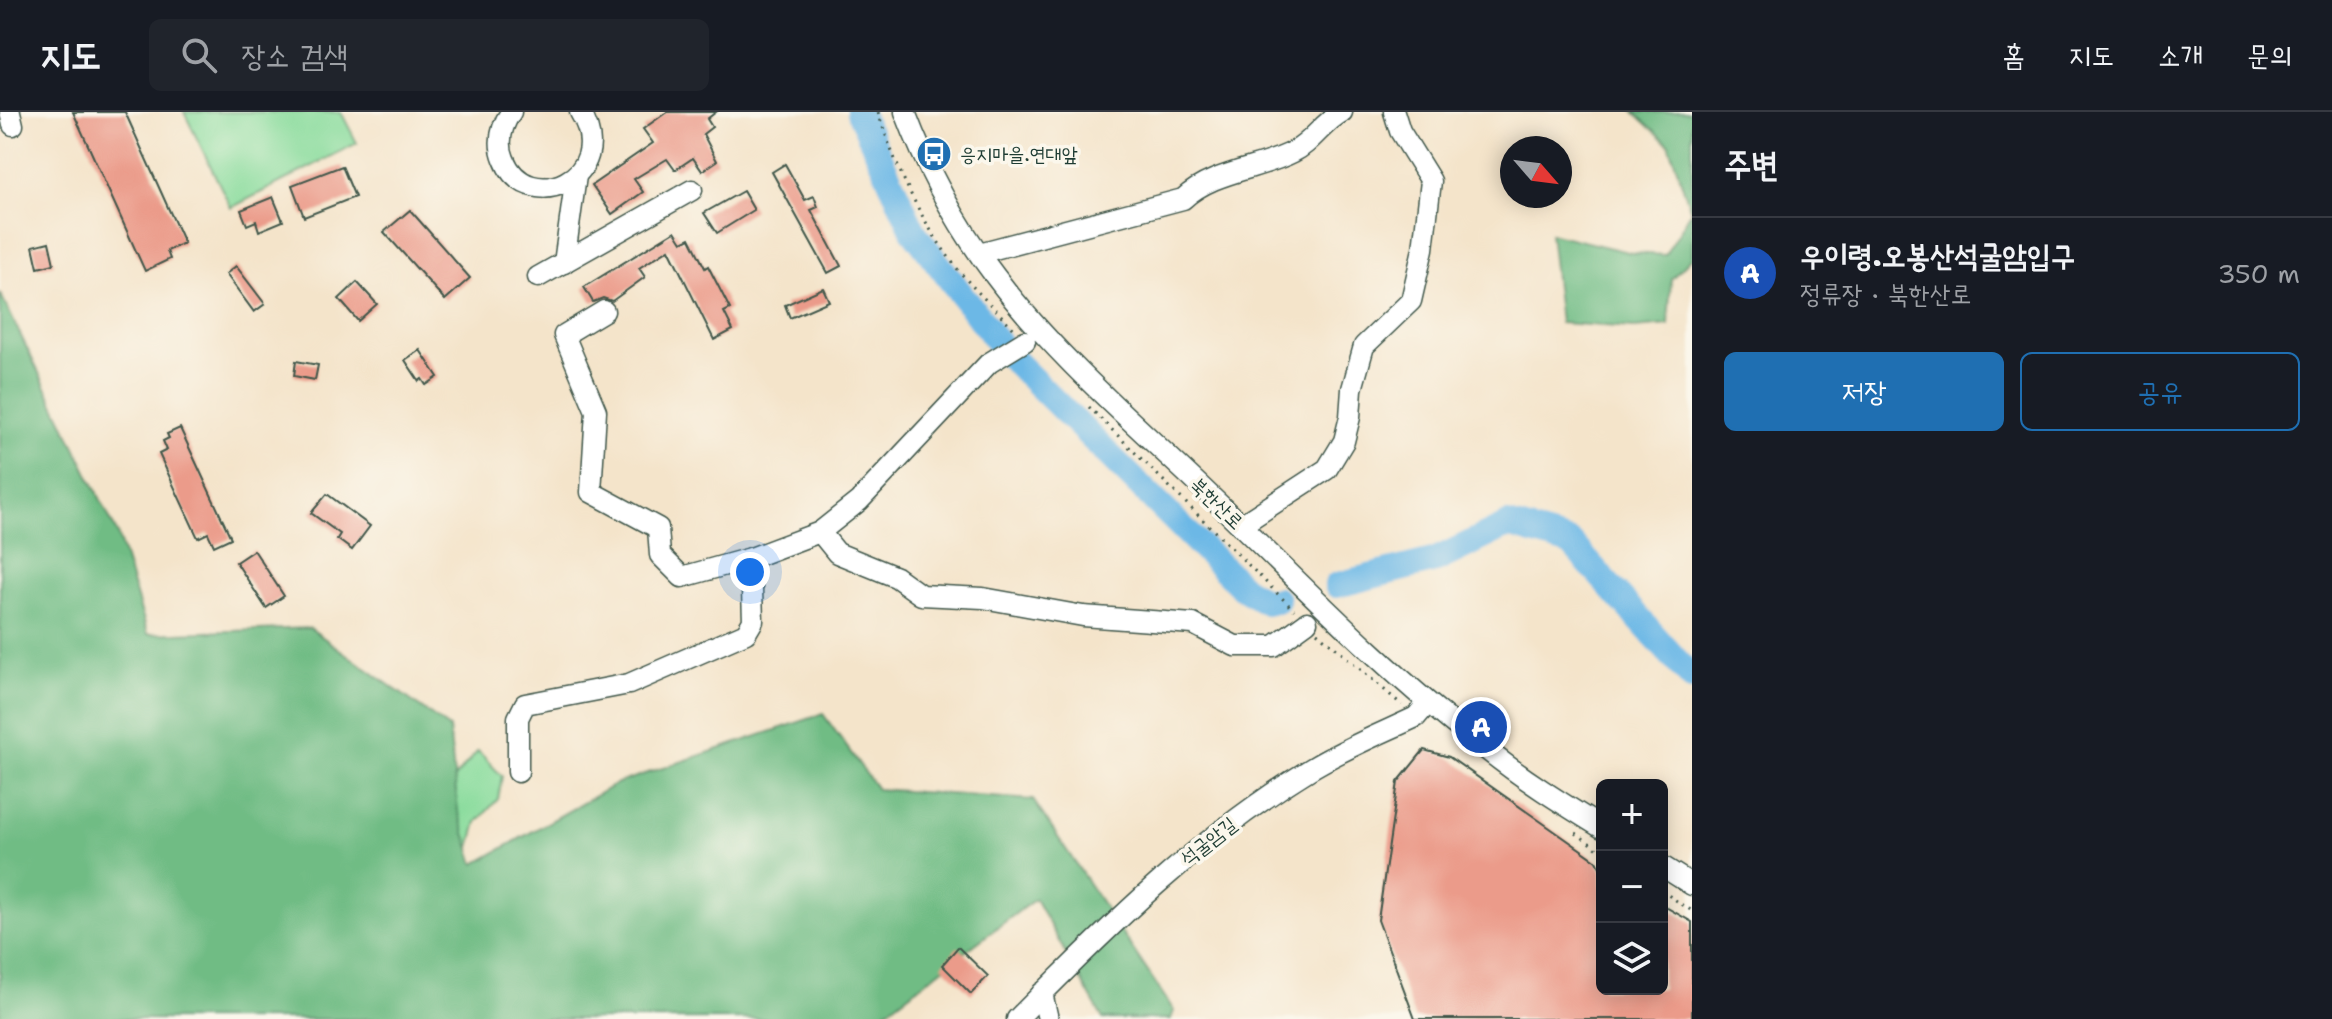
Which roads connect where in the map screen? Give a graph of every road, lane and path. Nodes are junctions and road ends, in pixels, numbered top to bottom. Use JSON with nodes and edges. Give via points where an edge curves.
{"nodes":[{"id":1,"x":511,"y":112,"type":"edge"},
{"id":2,"x":580,"y":112,"type":"edge"},
{"id":3,"x":905,"y":112,"type":"edge"},
{"id":4,"x":1342,"y":112,"type":"edge"},
{"id":5,"x":1394,"y":112,"type":"edge"},
{"id":6,"x":576,"y":176,"type":"junction"},
{"id":7,"x":692,"y":190,"type":"dead end"},
{"id":8,"x":979,"y":253,"type":"junction"},
{"id":9,"x":564,"y":263,"type":"junction"},
{"id":10,"x":538,"y":277,"type":"dead end"},
{"id":11,"x":604,"y":311,"type":"dead end"},
{"id":12,"x":1024,"y":341,"type":"dead end"},
{"id":13,"x":1241,"y":525,"type":"junction"},
{"id":14,"x":820,"y":532,"type":"junction"},
{"id":15,"x":751,"y":558,"type":"junction"},
{"id":16,"x":1307,"y":622,"type":"dead end"},
{"id":17,"x":1428,"y":703,"type":"junction"},
{"id":18,"x":518,"y":772,"type":"dead end"},
{"id":19,"x":1596,"y":824,"type":"edge"},
{"id":20,"x":1668,"y":870,"type":"edge"},
{"id":21,"x":1692,"y":885,"type":"edge"},
{"id":22,"x":1668,"y":895,"type":"edge"},
{"id":23,"x":1692,"y":911,"type":"edge"},
{"id":24,"x":1042,"y":993,"type":"junction"},
{"id":25,"x":1017,"y":1019,"type":"edge"},
{"id":26,"x":1048,"y":1019,"type":"edge"}],
"edges":[{"from":1,"to":6,"type":"street","via":[[500,137],[501,153],[514,176],[539,187],[565,184]]},
{"from":2,"to":6,"type":"street","via":[[591,143]]},
{"from":3,"to":8,"type":"street","name":"북한산로","via":[[930,172]]},
{"from":4,"to":8,"type":"street","via":[[1296,151],[1196,187],[1183,199]]},
{"from":5,"to":13,"type":"street","via":[[1431,181],[1411,301],[1364,346],[1344,441],[1327,469]]},
{"from":6,"to":9,"type":"street"},
{"from":7,"to":9,"type":"street"},
{"from":8,"to":13,"type":"street","name":"북한산로","via":[[1066,356]]},
{"from":9,"to":10,"type":"street"},
{"from":11,"to":15,"type":"street","via":[[564,335],[596,411],[591,492],[658,528],[660,555],[682,577]]},
{"from":12,"to":14,"type":"street","via":[[989,363],[859,501]]},
{"from":13,"to":17,"type":"street","name":"북한산로"},
{"from":14,"to":15,"type":"street"},
{"from":14,"to":16,"type":"street","via":[[837,553],[896,577],[921,595],[1193,624],[1235,646],[1274,646]]},
{"from":15,"to":18,"type":"street","via":[[753,621],[746,633],[629,684],[525,704],[518,718]]},
{"from":17,"to":19,"type":"street","name":"북한산로","via":[[1488,752]]},
{"from":17,"to":24,"type":"street","name":"석굴암길","via":[[1416,717],[1315,766],[1216,833]]},
{"from":20,"to":21,"type":"street"},
{"from":22,"to":23,"type":"path"},
{"from":24,"to":25,"type":"street","name":"석굴암길"},
{"from":24,"to":26,"type":"street"}]}
